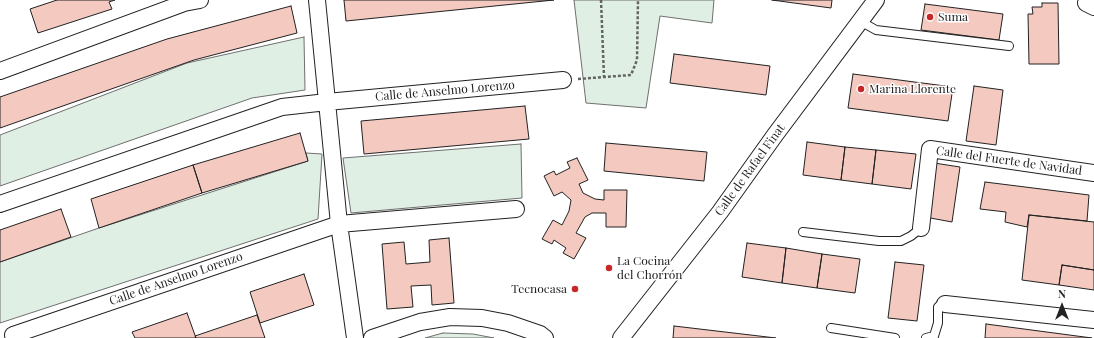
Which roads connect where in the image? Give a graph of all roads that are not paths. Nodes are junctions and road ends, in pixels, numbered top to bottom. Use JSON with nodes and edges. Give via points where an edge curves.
{"nodes":[{"id":1,"x":200,"y":0,"type":"edge"},
{"id":2,"x":317,"y":0,"type":"edge"},
{"id":3,"x":876,"y":0,"type":"edge"},
{"id":4,"x":860,"y":21,"type":"junction"},
{"id":5,"x":1009,"y":46,"type":"dead end"},
{"id":6,"x":0,"y":71,"type":"edge"},
{"id":7,"x":563,"y":80,"type":"road end"},
{"id":8,"x":327,"y":102,"type":"junction"},
{"id":9,"x":1094,"y":173,"type":"edge"},
{"id":10,"x":0,"y":204,"type":"edge"},
{"id":11,"x":516,"y":209,"type":"dead end"},
{"id":12,"x":339,"y":224,"type":"junction"},
{"id":13,"x":921,"y":228,"type":"joint"},
{"id":14,"x":803,"y":232,"type":"dead end"},
{"id":15,"x":945,"y":304,"type":"joint"},
{"id":16,"x":1094,"y":320,"type":"edge"},
{"id":17,"x":831,"y":328,"type":"dead end"},
{"id":18,"x":13,"y":335,"type":"dead end"},
{"id":19,"x":355,"y":338,"type":"edge"},
{"id":20,"x":372,"y":338,"type":"edge"},
{"id":21,"x":544,"y":338,"type":"edge"},
{"id":22,"x":620,"y":338,"type":"edge"},
{"id":23,"x":895,"y":338,"type":"edge"},
{"id":24,"x":926,"y":338,"type":"edge"}],
"edges":[{"from":1,"to":6,"type":"street","via":[[184,3]]},
{"from":2,"to":8,"type":"street"},
{"from":3,"to":4,"type":"street","name":"Calle de Rafael Finat"},
{"from":4,"to":5,"type":"lane","via":[[876,30]]},
{"from":4,"to":22,"type":"street","name":"Calle de Rafael Finat","via":[[720,212]]},
{"from":7,"to":8,"type":"street","name":"Calle de Anselmo Lorenzo"},
{"from":8,"to":10,"type":"street","name":"Calle de Anselmo Lorenzo","via":[[282,107]]},
{"from":8,"to":12,"type":"street"},
{"from":9,"to":13,"type":"street","name":"Calle del Fuerte de Navidad","via":[[930,149]]},
{"from":11,"to":12,"type":"street","name":"Calle de Anselmo Lorenzo"},
{"from":12,"to":18,"type":"street","name":"Calle de Anselmo Lorenzo"},
{"from":12,"to":19,"type":"street"},
{"from":13,"to":14,"type":"lane","via":[[901,241],[879,241]]},
{"from":15,"to":16,"type":"street"},
{"from":15,"to":24,"type":"lane","via":[[938,307],[938,323],[934,336]]},
{"from":17,"to":23,"type":"lane"},
{"from":20,"to":21,"type":"street","via":[[420,322],[450,317],[482,318],[508,323],[540,334]]}]}
